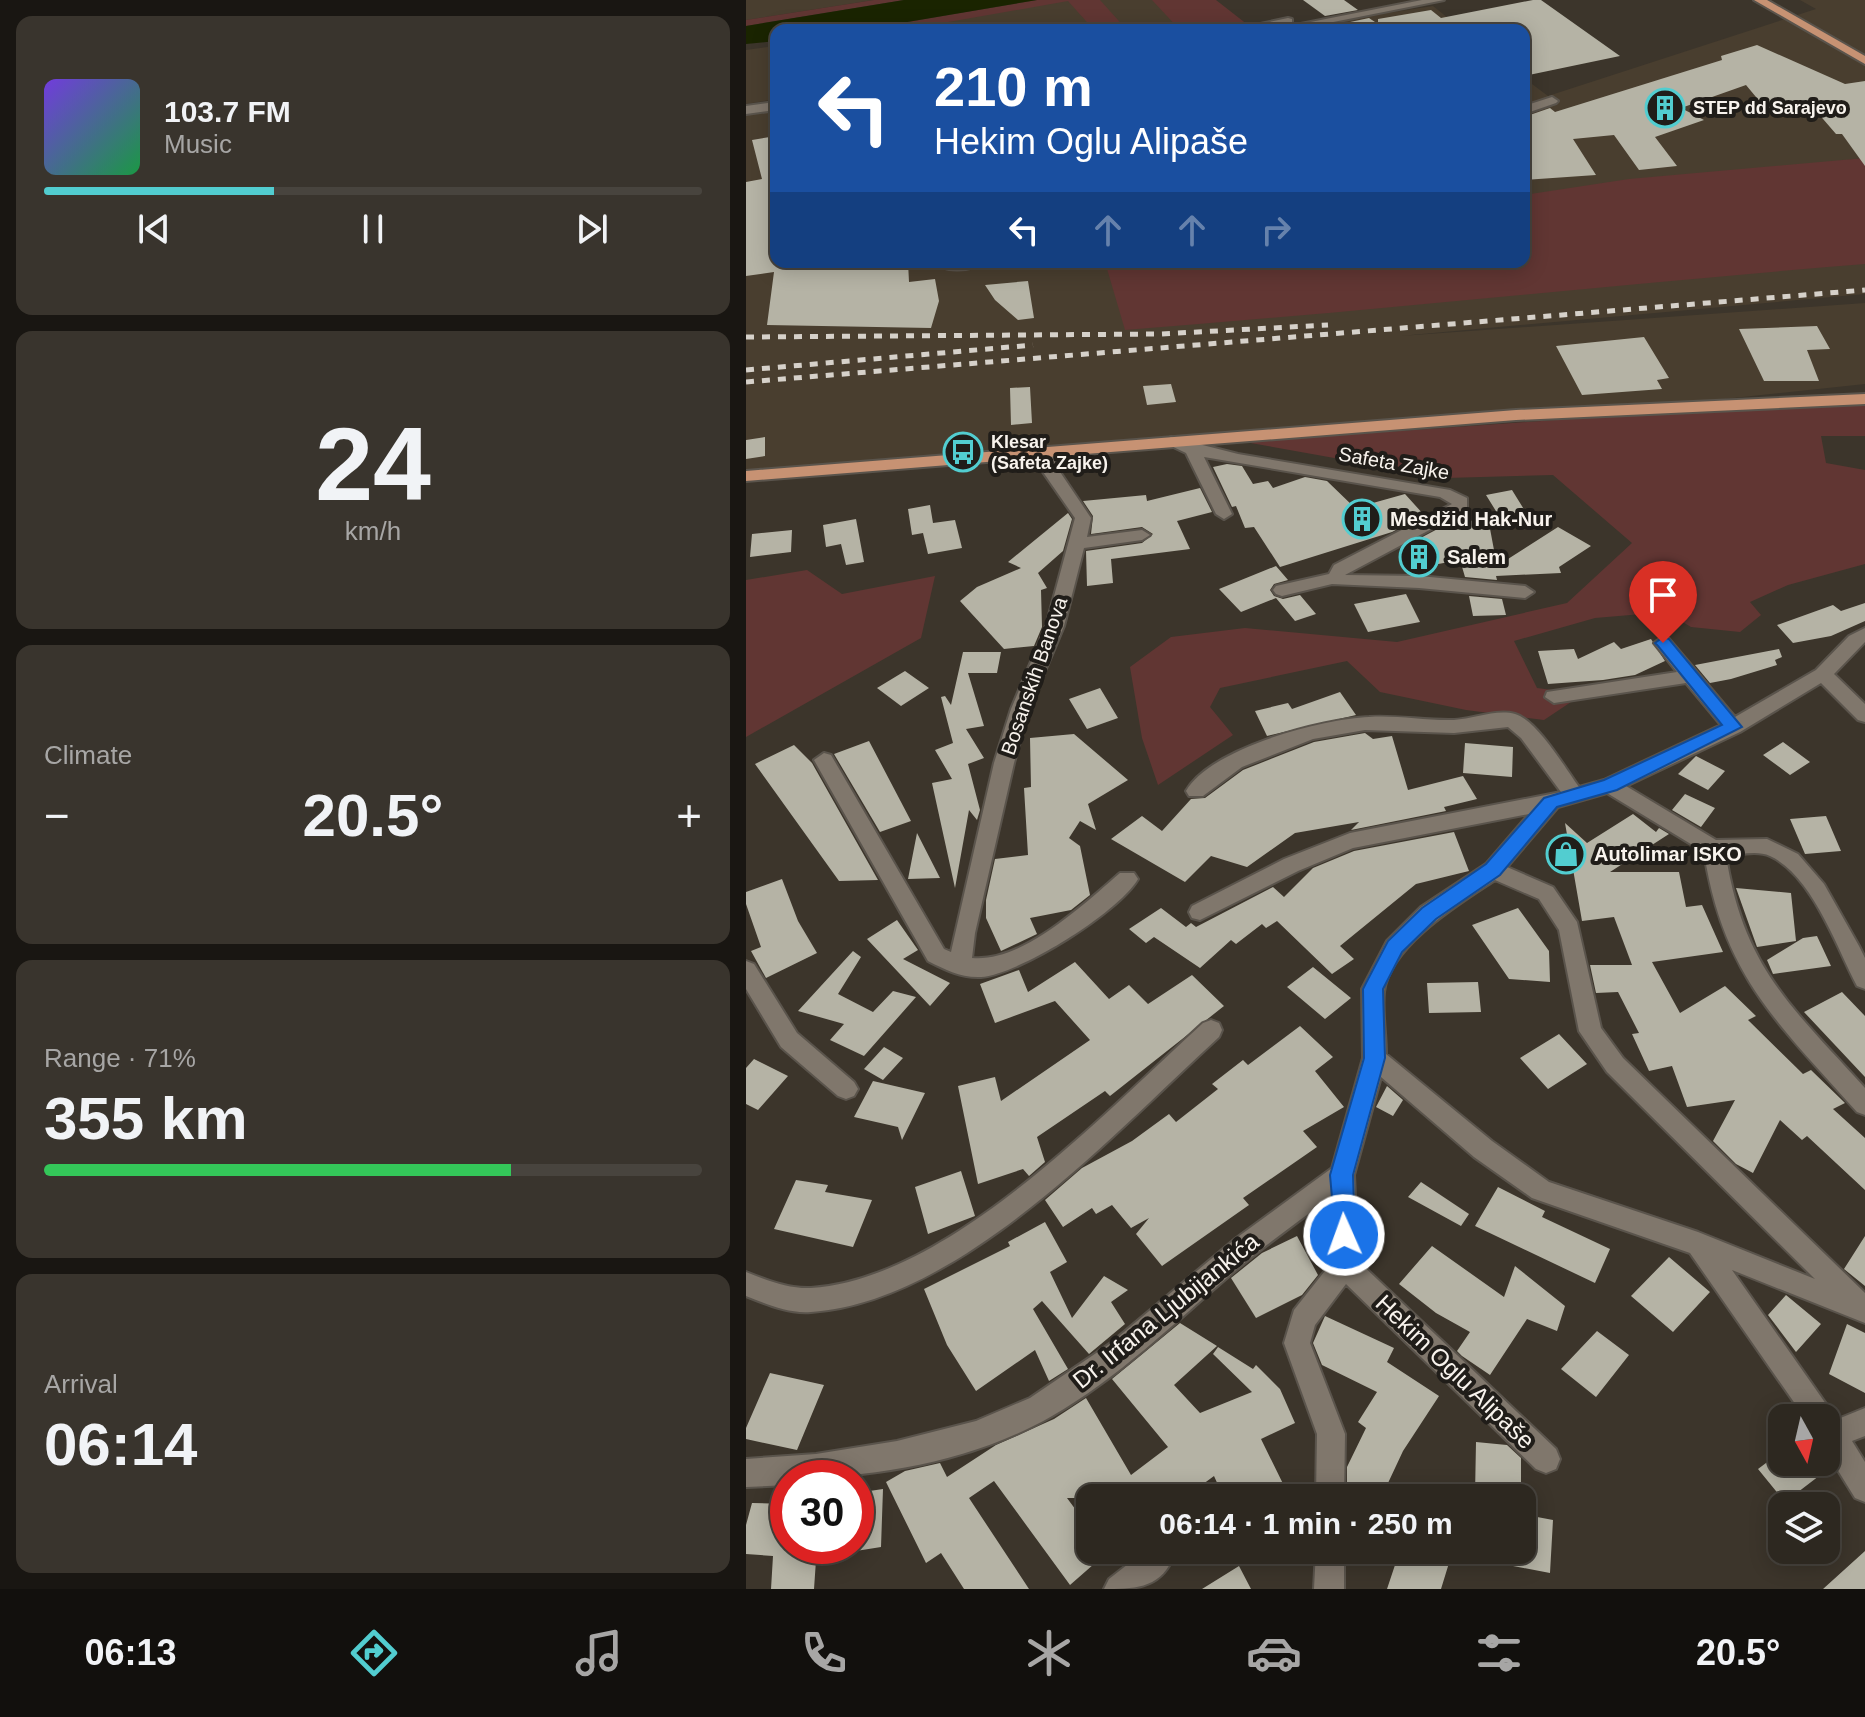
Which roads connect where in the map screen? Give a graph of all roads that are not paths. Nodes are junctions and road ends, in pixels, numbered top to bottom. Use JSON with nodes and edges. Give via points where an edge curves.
{"nodes":[{"id":1,"x":1398,"y":0,"type":"edge"},
{"id":2,"x":1439,"y":0,"type":"edge"},
{"id":3,"x":1759,"y":0,"type":"edge"},
{"id":4,"x":1780,"y":0,"type":"edge"},
{"id":5,"x":1269,"y":24,"type":"edge"},
{"id":6,"x":1308,"y":24,"type":"edge"},
{"id":7,"x":1865,"y":49,"type":"edge"},
{"id":8,"x":1865,"y":61,"type":"edge"},
{"id":9,"x":1552,"y":101,"type":"dead end"},
{"id":10,"x":770,"y":107,"type":"edge"},
{"id":11,"x":1530,"y":108,"type":"edge"},
{"id":12,"x":746,"y":110,"type":"edge"},
{"id":13,"x":770,"y":115,"type":"edge"},
{"id":14,"x":746,"y":118,"type":"edge"},
{"id":15,"x":1865,"y":396,"type":"edge"},
{"id":16,"x":1171,"y":442,"type":"junction"},
{"id":17,"x":1192,"y":450,"type":"junction"},
{"id":18,"x":1046,"y":453,"type":"junction"},
{"id":19,"x":746,"y":476,"type":"edge"},
{"id":20,"x":1224,"y":514,"type":"dead end"},
{"id":21,"x":1142,"y":535,"type":"dead end"},
{"id":22,"x":1075,"y":544,"type":"junction"},
{"id":23,"x":1335,"y":578,"type":"junction"},
{"id":24,"x":1282,"y":590,"type":"dead end"},
{"id":25,"x":1525,"y":592,"type":"dead end"},
{"id":26,"x":1865,"y":634,"type":"edge"},
{"id":27,"x":1663,"y":643,"type":"dead end"},
{"id":28,"x":1823,"y":674,"type":"junction"},
{"id":29,"x":1691,"y":676,"type":"junction"},
{"id":30,"x":1554,"y":697,"type":"dead end"},
{"id":31,"x":1865,"y":715,"type":"edge"},
{"id":32,"x":1733,"y":727,"type":"junction"},
{"id":33,"x":824,"y":760,"type":"dead end"},
{"id":34,"x":1610,"y":785,"type":"junction"},
{"id":35,"x":1196,"y":791,"type":"dead end"},
{"id":36,"x":1573,"y":794,"type":"junction"},
{"id":37,"x":1551,"y":802,"type":"junction"},
{"id":38,"x":1714,"y":848,"type":"junction"},
{"id":39,"x":1493,"y":870,"type":"junction"},
{"id":40,"x":1127,"y":879,"type":"dead end"},
{"id":41,"x":1200,"y":912,"type":"dead end"},
{"id":42,"x":960,"y":967,"type":"junction"},
{"id":43,"x":746,"y":970,"type":"edge"},
{"id":44,"x":1865,"y":980,"type":"edge"},
{"id":45,"x":1211,"y":1030,"type":"dead end"},
{"id":46,"x":1375,"y":1058,"type":"junction"},
{"id":47,"x":846,"y":1089,"type":"dead end"},
{"id":48,"x":1865,"y":1105,"type":"edge"},
{"id":49,"x":1342,"y":1175,"type":"junction"},
{"id":50,"x":1698,"y":1244,"type":"junction"},
{"id":51,"x":1345,"y":1266,"type":"junction"},
{"id":52,"x":746,"y":1284,"type":"edge"},
{"id":53,"x":1865,"y":1312,"type":"edge"},
{"id":54,"x":1811,"y":1404,"type":"edge"},
{"id":55,"x":1865,"y":1422,"type":"edge"},
{"id":56,"x":1840,"y":1425,"type":"edge"},
{"id":57,"x":1840,"y":1447,"type":"edge"},
{"id":58,"x":1546,"y":1459,"type":"dead end"},
{"id":59,"x":746,"y":1473,"type":"edge"},
{"id":60,"x":1330,"y":1484,"type":"edge"},
{"id":61,"x":1865,"y":1488,"type":"edge"},
{"id":62,"x":1152,"y":1564,"type":"edge"},
{"id":63,"x":1330,"y":1564,"type":"edge"},
{"id":64,"x":1119,"y":1589,"type":"edge"},
{"id":65,"x":1329,"y":1589,"type":"edge"}],
"edges":[{"from":1,"to":5,"type":"street"},
{"from":2,"to":6,"type":"street"},
{"from":3,"to":8,"type":"main road"},
{"from":4,"to":7,"type":"main road"},
{"from":9,"to":11,"type":"street"},
{"from":10,"to":12,"type":"street"},
{"from":13,"to":14,"type":"street"},
{"from":15,"to":16,"type":"main road","name":"Safeta Zajke","via":[[1516,415]]},
{"from":16,"to":17,"type":"street","name":"Safeta Zajke"},
{"from":16,"to":18,"type":"main road","name":"Safeta Zajke"},
{"from":17,"to":20,"type":"street"},
{"from":17,"to":23,"type":"street","name":"Safeta Zajke","via":[[1444,493],[1461,502],[1340,569]]},
{"from":18,"to":19,"type":"main road","name":"Safeta Zajke"},
{"from":18,"to":22,"type":"street","name":"Bosanskih Banova","via":[[1049,473],[1083,518]]},
{"from":21,"to":22,"type":"street"},
{"from":22,"to":42,"type":"street","name":"Bosanskih Banova","via":[[1055,626],[1004,763]]},
{"from":23,"to":24,"type":"street"},
{"from":23,"to":25,"type":"street"},
{"from":26,"to":28,"type":"street"},
{"from":27,"to":29,"type":"street"},
{"from":28,"to":31,"type":"street"},
{"from":28,"to":32,"type":"street"},
{"from":29,"to":30,"type":"street"},
{"from":29,"to":32,"type":"street"},
{"from":32,"to":34,"type":"street"},
{"from":33,"to":42,"type":"street","via":[[936,955]]},
{"from":34,"to":36,"type":"street"},
{"from":34,"to":38,"type":"street"},
{"from":35,"to":36,"type":"street","via":[[1247,754],[1314,733],[1387,723],[1462,726],[1512,720],[1528,733]]},
{"from":36,"to":37,"type":"street"},
{"from":37,"to":39,"type":"street"},
{"from":37,"to":41,"type":"street","via":[[1350,841]]},
{"from":38,"to":44,"type":"street","via":[[1751,843],[1791,861],[1822,898]]},
{"from":38,"to":48,"type":"street","via":[[1717,877],[1741,952],[1759,982]]},
{"from":39,"to":46,"type":"street","via":[[1429,913],[1395,947],[1373,989]]},
{"from":39,"to":53,"type":"street","via":[[1546,893],[1569,928],[1590,1031],[1615,1065]]},
{"from":40,"to":42,"type":"street","via":[[1034,949],[995,965]]},
{"from":43,"to":47,"type":"street","via":[[789,1040]]},
{"from":45,"to":52,"type":"street","via":[[997,1219],[907,1276],[811,1300]]},
{"from":46,"to":49,"type":"street"},
{"from":46,"to":50,"type":"street","via":[[1483,1149],[1541,1190]]},
{"from":49,"to":51,"type":"street"},
{"from":49,"to":59,"type":"street","name":"Dr. Irfana Ljubijankića","via":[[1245,1247],[1103,1369],[1038,1409],[962,1438],[800,1472]]},
{"from":50,"to":53,"type":"street"},
{"from":50,"to":54,"type":"street"},
{"from":51,"to":58,"type":"street","name":"Hekim Oglu Alipaše"},
{"from":51,"to":60,"type":"street","via":[[1298,1329],[1297,1343],[1331,1434]]},
{"from":55,"to":56,"type":"street"},
{"from":57,"to":61,"type":"street"},
{"from":62,"to":64,"type":"street"},
{"from":63,"to":65,"type":"street"}]}
